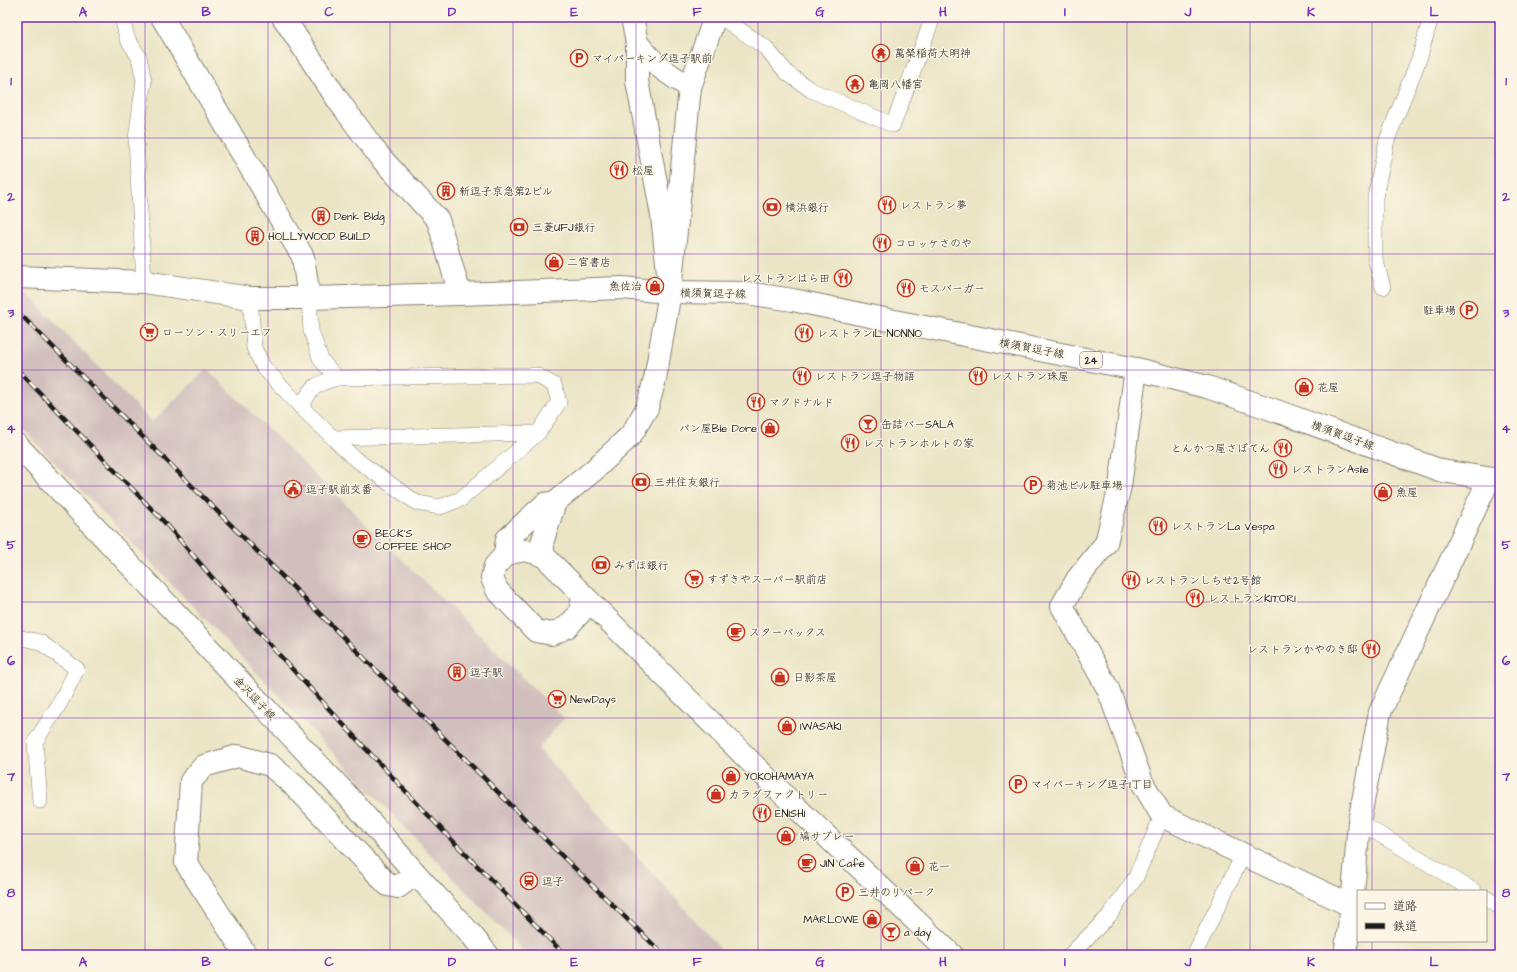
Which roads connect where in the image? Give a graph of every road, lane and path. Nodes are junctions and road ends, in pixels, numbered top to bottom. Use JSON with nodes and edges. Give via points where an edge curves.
{"nodes":[{"id":1,"x":122,"y":17,"type":"edge"},
{"id":2,"x":162,"y":17,"type":"edge"},
{"id":3,"x":283,"y":17,"type":"edge"},
{"id":4,"x":632,"y":17,"type":"edge"},
{"id":5,"x":715,"y":17,"type":"edge"},
{"id":6,"x":721,"y":17,"type":"edge"},
{"id":7,"x":933,"y":17,"type":"edge"},
{"id":8,"x":1431,"y":17,"type":"edge"},
{"id":9,"x":637,"y":43,"type":"junction"},
{"id":10,"x":690,"y":87,"type":"junction"},
{"id":11,"x":17,"y":277,"type":"edge"},
{"id":12,"x":144,"y":282,"type":"junction"},
{"id":13,"x":1383,"y":287,"type":"dead end"},
{"id":14,"x":670,"y":292,"type":"junction"},
{"id":15,"x":460,"y":294,"type":"junction"},
{"id":16,"x":250,"y":298,"type":"junction"},
{"id":17,"x":309,"y":298,"type":"junction"},
{"id":18,"x":1136,"y":369,"type":"junction"},
{"id":19,"x":337,"y":378,"type":"junction"},
{"id":20,"x":301,"y":407,"type":"junction"},
{"id":21,"x":538,"y":433,"type":"junction"},
{"id":22,"x":334,"y":438,"type":"junction"},
{"id":23,"x":17,"y":445,"type":"edge"},
{"id":24,"x":1494,"y":480,"type":"edge"},
{"id":25,"x":555,"y":502,"type":"junction"},
{"id":26,"x":505,"y":555,"type":"junction"},
{"id":27,"x":544,"y":556,"type":"junction"},
{"id":28,"x":583,"y":596,"type":"junction"},
{"id":29,"x":17,"y":636,"type":"edge"},
{"id":30,"x":40,"y":801,"type":"dead end"},
{"id":31,"x":1162,"y":816,"type":"junction"},
{"id":32,"x":1359,"y":822,"type":"junction"},
{"id":33,"x":1243,"y":855,"type":"junction"},
{"id":34,"x":416,"y":874,"type":"junction"},
{"id":35,"x":1472,"y":890,"type":"edge"},
{"id":36,"x":1487,"y":899,"type":"edge"},
{"id":37,"x":1352,"y":906,"type":"junction"},
{"id":38,"x":1500,"y":907,"type":"edge"},
{"id":39,"x":246,"y":955,"type":"edge"},
{"id":40,"x":488,"y":955,"type":"edge"},
{"id":41,"x":952,"y":955,"type":"edge"},
{"id":42,"x":1070,"y":955,"type":"edge"},
{"id":43,"x":1194,"y":955,"type":"edge"},
{"id":44,"x":1346,"y":955,"type":"edge"}],
"edges":[{"from":1,"to":12,"type":"lane","via":[[127,38],[139,57],[144,81],[136,139]]},
{"from":2,"to":17,"type":"street","via":[[303,257]]},
{"from":3,"to":15,"type":"street","via":[[379,156],[438,220]]},
{"from":4,"to":9,"type":"street"},
{"from":5,"to":10,"type":"street"},
{"from":6,"to":7,"type":"lane","via":[[766,48],[787,73],[811,90],[893,125]]},
{"from":8,"to":13,"type":"lane","via":[[1420,56],[1387,140],[1374,197],[1375,258]]},
{"from":9,"to":10,"type":"street","via":[[665,72]]},
{"from":9,"to":14,"type":"street","via":[[637,81],[662,215]]},
{"from":10,"to":14,"type":"street"},
{"from":11,"to":12,"type":"street","name":"横須賀逗子線"},
{"from":12,"to":16,"type":"street","name":"横須賀逗子線"},
{"from":14,"to":15,"type":"street","name":"横須賀逗子線","via":[[621,288]]},
{"from":14,"to":18,"type":"street","name":"横須賀逗子線","number":"24","via":[[746,293],[793,300]]},
{"from":14,"to":25,"type":"street","via":[[655,379],[646,408],[631,435]]},
{"from":15,"to":17,"type":"street","name":"横須賀逗子線"},
{"from":16,"to":17,"type":"street","name":"横須賀逗子線"},
{"from":16,"to":20,"type":"lane","via":[[254,348],[264,368]]},
{"from":17,"to":19,"type":"lane","via":[[311,331],[321,360]]},
{"from":18,"to":24,"type":"street","name":"横須賀逗子線","number":"24","via":[[1207,387],[1442,471]]},
{"from":18,"to":31,"type":"street","via":[[1120,486],[1106,543],[1078,578],[1062,606],[1108,689],[1142,782]]},
{"from":19,"to":20,"type":"lane","via":[[316,384]]},
{"from":19,"to":21,"type":"lane","via":[[536,375],[554,385],[559,402]]},
{"from":20,"to":22,"type":"lane"},
{"from":21,"to":22,"type":"lane"},
{"from":21,"to":22,"type":"lane","via":[[461,499],[440,507],[417,503],[354,458]]},
{"from":23,"to":34,"type":"street","name":"金沢逗子線","via":[[346,794]]},
{"from":24,"to":32,"type":"street","via":[[1380,712]]},
{"from":25,"to":26,"type":"street","via":[[545,504],[506,538]]},
{"from":25,"to":27,"type":"street","via":[[542,543]]},
{"from":26,"to":27,"type":"street","via":[[521,550]]},
{"from":26,"to":28,"type":"street","via":[[495,566],[492,578],[497,590],[536,631],[552,634],[567,627],[580,613]]},
{"from":27,"to":28,"type":"street"},
{"from":28,"to":41,"type":"street","via":[[799,810]]},
{"from":29,"to":30,"type":"lane","via":[[40,642],[76,669],[60,703],[35,742]]},
{"from":31,"to":33,"type":"street"},
{"from":31,"to":42,"type":"lane","via":[[1136,877],[1109,916]]},
{"from":32,"to":35,"type":"lane"},
{"from":32,"to":37,"type":"street"},
{"from":33,"to":37,"type":"street"},
{"from":33,"to":43,"type":"lane"},
{"from":34,"to":39,"type":"street","via":[[398,887],[388,885],[296,787],[270,765],[238,756],[204,766],[191,781],[186,863]]},
{"from":34,"to":40,"type":"street","name":"金沢逗子線"},
{"from":36,"to":38,"type":"lane"},
{"from":37,"to":44,"type":"street"}]}
